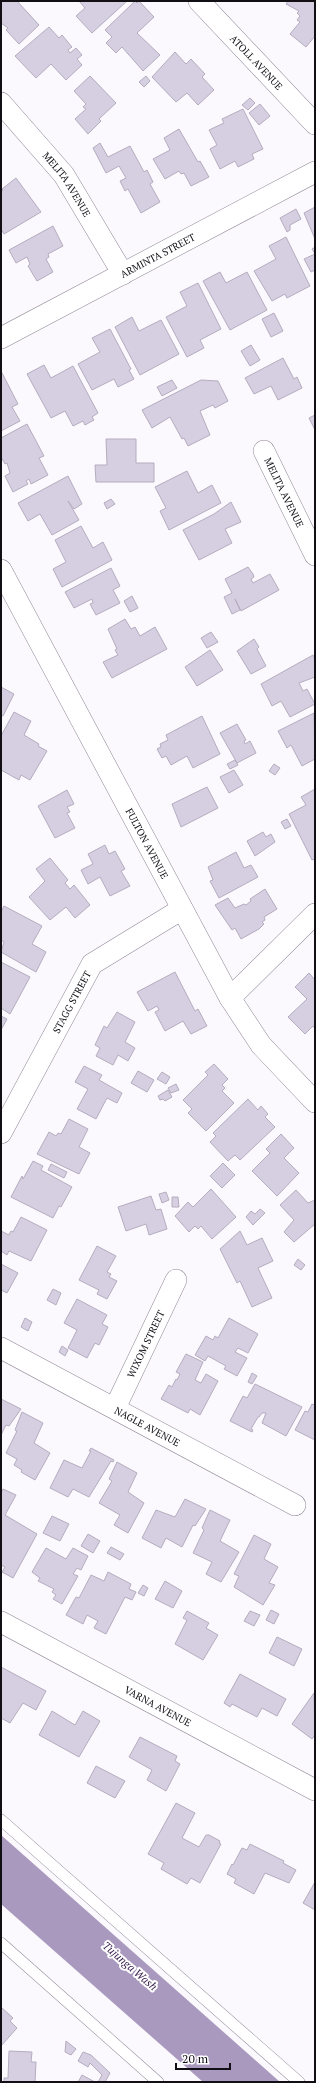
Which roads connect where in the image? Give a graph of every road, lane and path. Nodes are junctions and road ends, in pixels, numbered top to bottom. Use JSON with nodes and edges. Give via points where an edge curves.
{"nodes":[{"id":1,"x":199,"y":1,"type":"edge"},
{"id":2,"x":1,"y":103,"type":"edge"},
{"id":3,"x":315,"y":124,"type":"edge"},
{"id":4,"x":315,"y":172,"type":"edge"},
{"id":5,"x":123,"y":274,"type":"junction"},
{"id":6,"x":1,"y":338,"type":"edge"},
{"id":7,"x":264,"y":451,"type":"dead end"},
{"id":8,"x":308,"y":523,"type":"edge"},
{"id":9,"x":315,"y":555,"type":"edge"},
{"id":10,"x":1,"y":570,"type":"edge"},
{"id":11,"x":182,"y":909,"type":"junction"},
{"id":12,"x":315,"y":914,"type":"edge"},
{"id":13,"x":230,"y":998,"type":"junction"},
{"id":14,"x":315,"y":1102,"type":"edge"},
{"id":15,"x":1,"y":1133,"type":"edge"},
{"id":16,"x":176,"y":1280,"type":"dead end"},
{"id":17,"x":1,"y":1348,"type":"edge"},
{"id":18,"x":115,"y":1408,"type":"junction"},
{"id":19,"x":294,"y":1505,"type":"dead end"},
{"id":20,"x":1,"y":1622,"type":"edge"},
{"id":21,"x":315,"y":1790,"type":"edge"},
{"id":22,"x":1,"y":1820,"type":"edge"},
{"id":23,"x":1,"y":1943,"type":"edge"},
{"id":24,"x":158,"y":2082,"type":"edge"},
{"id":25,"x":299,"y":2082,"type":"edge"}],
"edges":[{"from":1,"to":3,"type":"street","name":"ATOLL AVENUE"},
{"from":2,"to":5,"type":"street","name":"MELITA AVENUE","via":[[64,175]]},
{"from":4,"to":5,"type":"street","name":"ARMINTA STREET"},
{"from":5,"to":6,"type":"street","name":"ARMINTA STREET"},
{"from":7,"to":8,"type":"street","name":"MELITA AVENUE"},
{"from":8,"to":9,"type":"street","name":"MELITA AVENUE"},
{"from":10,"to":11,"type":"street","name":"FULTON AVENUE"},
{"from":11,"to":13,"type":"street","name":"FULTON AVENUE"},
{"from":11,"to":15,"type":"street","name":"STAGG STREET","via":[[92,964]]},
{"from":12,"to":13,"type":"street"},
{"from":13,"to":14,"type":"street","name":"FULTON AVENUE","via":[[260,1045]]},
{"from":16,"to":18,"type":"street","name":"WIXOM STREET"},
{"from":17,"to":18,"type":"street","name":"NAGLE AVENUE"},
{"from":18,"to":19,"type":"street","name":"NAGLE AVENUE"},
{"from":20,"to":21,"type":"street","name":"VARNA AVENUE"},
{"from":22,"to":25,"type":"lane"},
{"from":23,"to":24,"type":"lane"}]}
